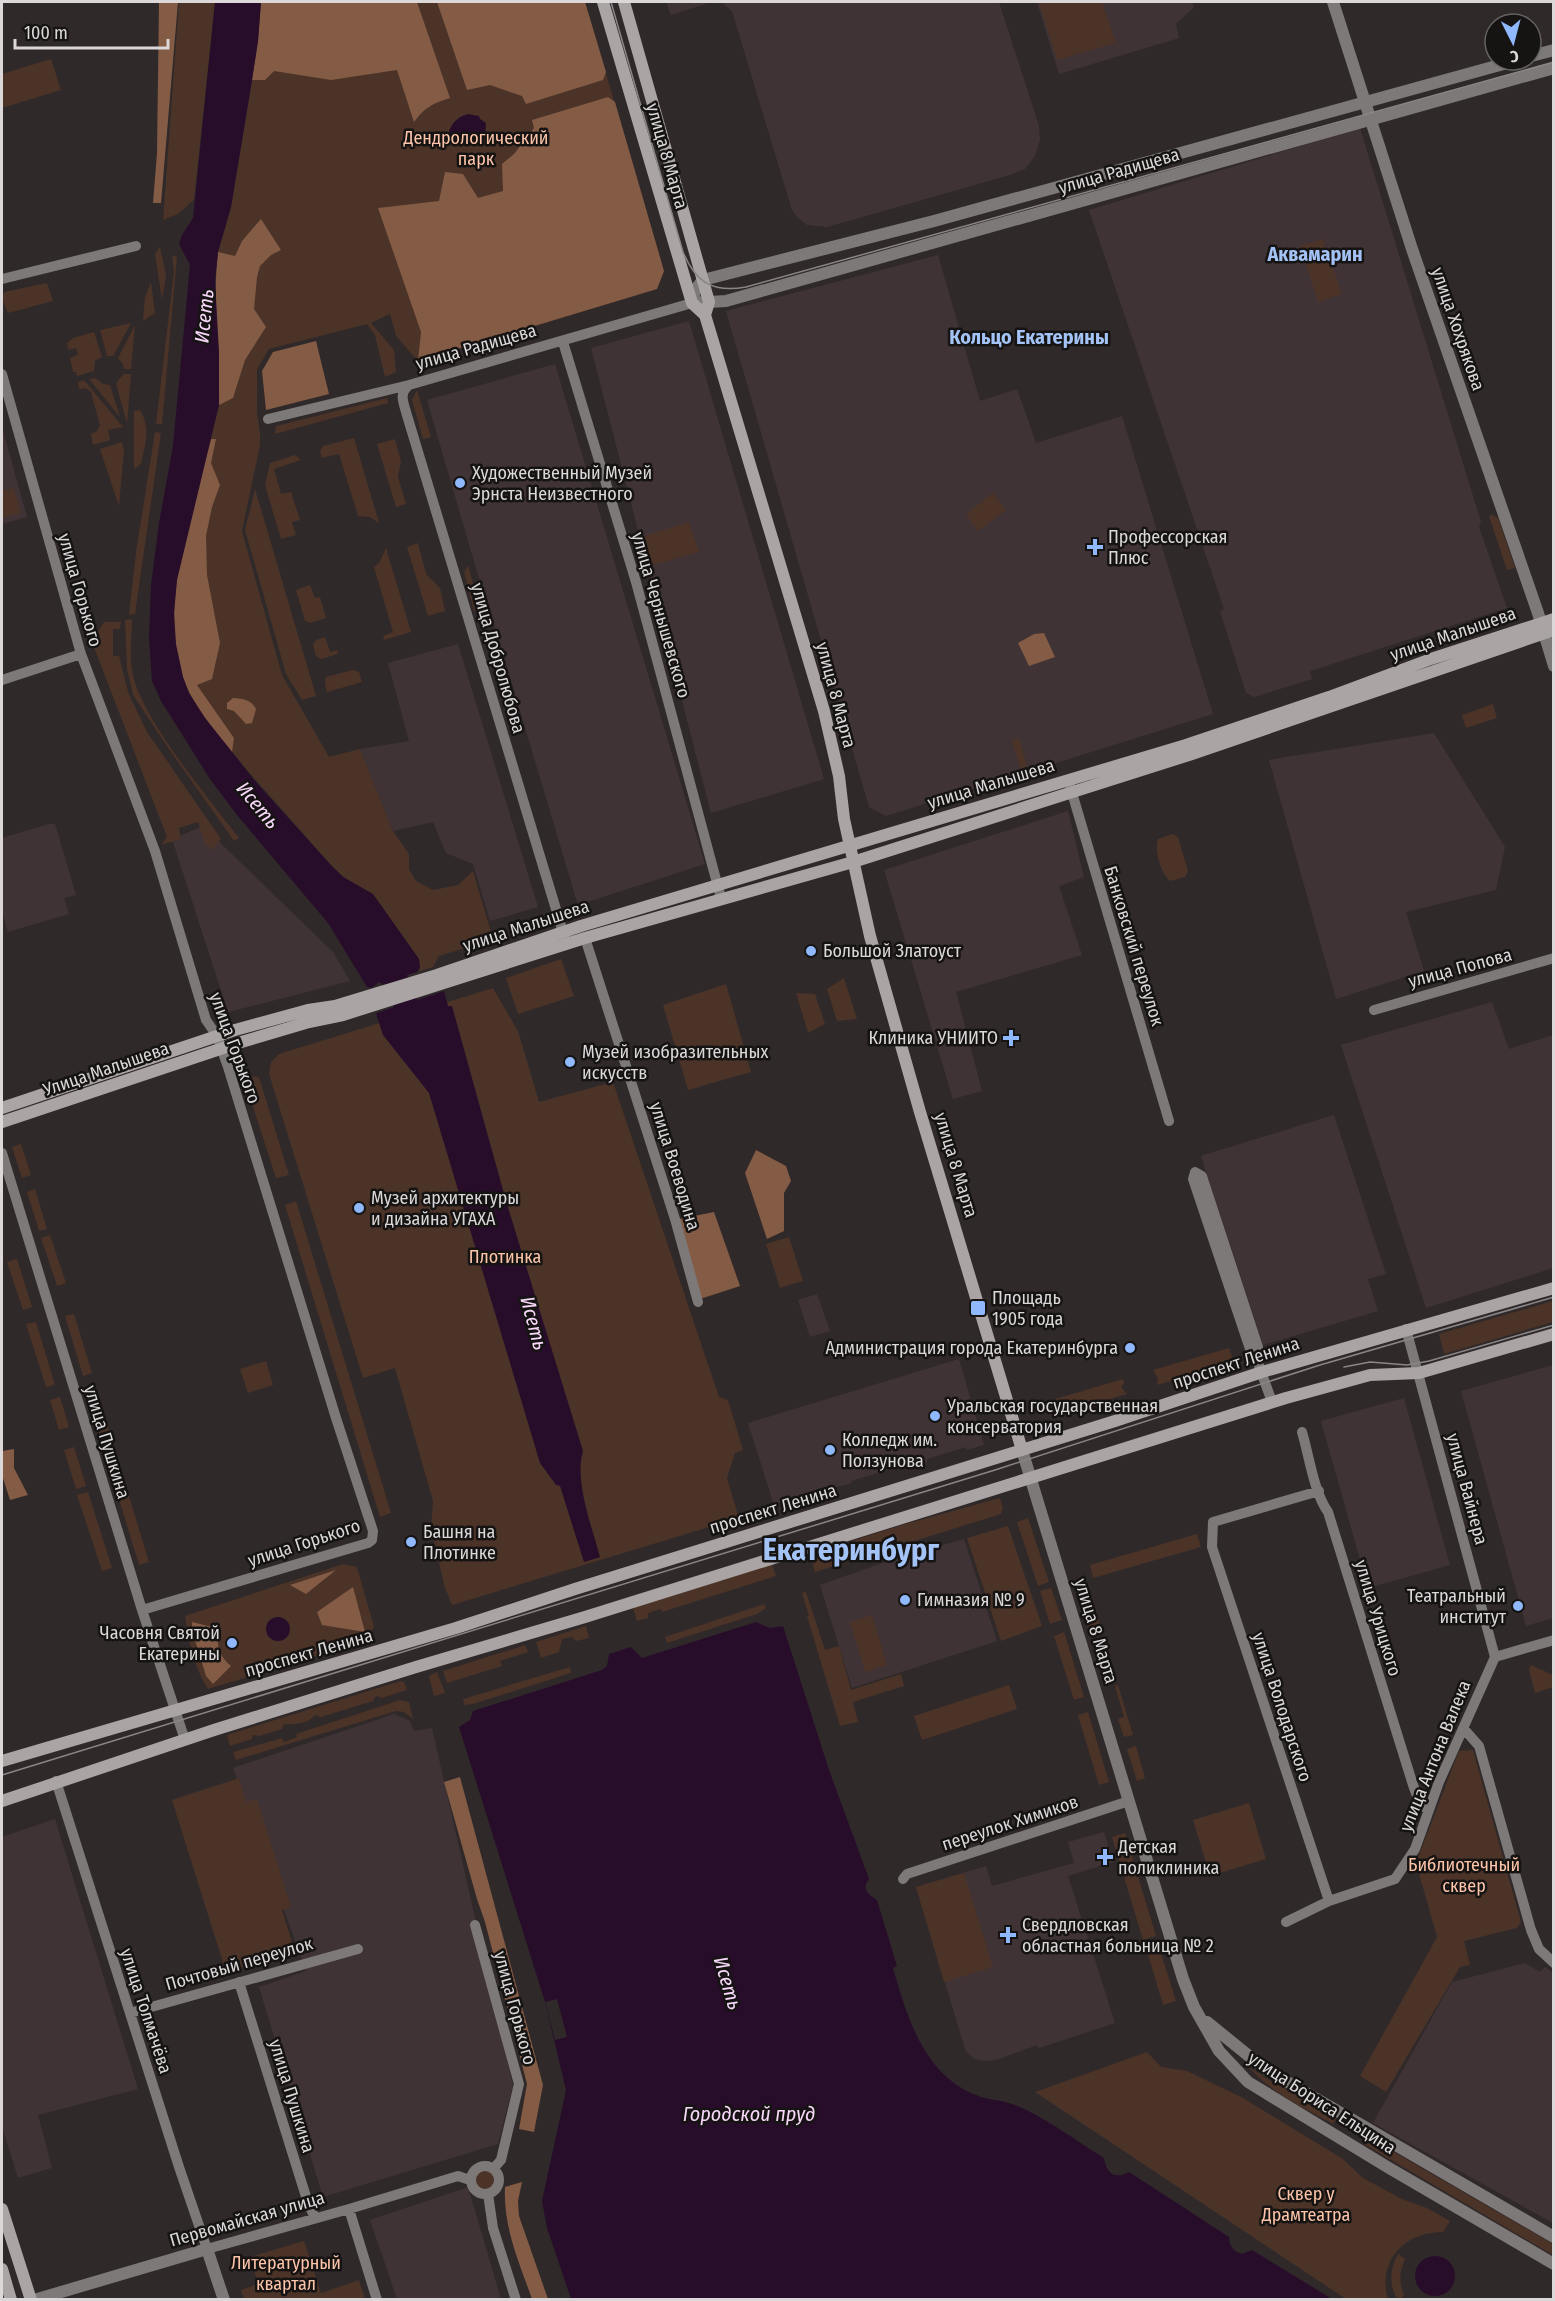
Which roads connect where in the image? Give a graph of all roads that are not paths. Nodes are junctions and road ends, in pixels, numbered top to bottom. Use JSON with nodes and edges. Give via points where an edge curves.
{"nodes":[{"id":1,"x":603,"y":2,"type":"edge"},
{"id":2,"x":624,"y":2,"type":"edge"},
{"id":3,"x":1333,"y":2,"type":"edge"},
{"id":4,"x":1554,"y":68,"type":"edge"},
{"id":5,"x":1483,"y":70,"type":"edge"},
{"id":6,"x":1364,"y":104,"type":"junction"},
{"id":7,"x":1369,"y":120,"type":"junction"},
{"id":8,"x":136,"y":246,"type":"dead end"},
{"id":9,"x":2,"y":279,"type":"edge"},
{"id":10,"x":703,"y":280,"type":"junction"},
{"id":11,"x":709,"y":302,"type":"junction"},
{"id":12,"x":692,"y":303,"type":"junction"},
{"id":13,"x":705,"y":315,"type":"junction"},
{"id":14,"x":563,"y":342,"type":"junction"},
{"id":15,"x":2,"y":374,"type":"edge"},
{"id":16,"x":409,"y":385,"type":"junction"},
{"id":17,"x":268,"y":419,"type":"dead end"},
{"id":18,"x":1554,"y":619,"type":"edge"},
{"id":19,"x":1546,"y":629,"type":"edge"},
{"id":20,"x":81,"y":654,"type":"junction"},
{"id":21,"x":1554,"y":666,"type":"edge"},
{"id":22,"x":2,"y":680,"type":"edge"},
{"id":23,"x":1070,"y":786,"type":"junction"},
{"id":24,"x":849,"y":845,"type":"junction"},
{"id":25,"x":853,"y":862,"type":"junction"},
{"id":26,"x":717,"y":885,"type":"junction"},
{"id":27,"x":722,"y":898,"type":"junction"},
{"id":28,"x":565,"y":937,"type":"junction"},
{"id":29,"x":585,"y":938,"type":"junction"},
{"id":30,"x":1554,"y":958,"type":"edge"},
{"id":31,"x":366,"y":1001,"type":"junction"},
{"id":32,"x":1374,"y":1010,"type":"dead end"},
{"id":33,"x":217,"y":1036,"type":"junction"},
{"id":34,"x":221,"y":1049,"type":"junction"},
{"id":35,"x":2,"y":1108,"type":"edge"},
{"id":36,"x":1169,"y":1121,"type":"dead end"},
{"id":37,"x":2,"y":1122,"type":"edge"},
{"id":38,"x":2,"y":1153,"type":"edge"},
{"id":39,"x":1554,"y":1288,"type":"edge"},
{"id":40,"x":698,"y":1302,"type":"dead end"},
{"id":41,"x":1406,"y":1329,"type":"junction"},
{"id":42,"x":1554,"y":1334,"type":"edge"},
{"id":43,"x":1257,"y":1360,"type":"junction"},
{"id":44,"x":1262,"y":1372,"type":"junction"},
{"id":45,"x":1419,"y":1373,"type":"junction"},
{"id":46,"x":1272,"y":1402,"type":"junction"},
{"id":47,"x":1302,"y":1431,"type":"dead end"},
{"id":48,"x":1022,"y":1450,"type":"junction"},
{"id":49,"x":1031,"y":1478,"type":"junction"},
{"id":50,"x":1319,"y":1491,"type":"junction"},
{"id":51,"x":142,"y":1610,"type":"junction"},
{"id":52,"x":1554,"y":1640,"type":"edge"},
{"id":53,"x":1495,"y":1657,"type":"junction"},
{"id":54,"x":175,"y":1711,"type":"junction"},
{"id":55,"x":1464,"y":1729,"type":"junction"},
{"id":56,"x":184,"y":1740,"type":"junction"},
{"id":57,"x":2,"y":1761,"type":"edge"},
{"id":58,"x":56,"y":1782,"type":"junction"},
{"id":59,"x":2,"y":1801,"type":"edge"},
{"id":60,"x":1130,"y":1801,"type":"junction"},
{"id":61,"x":1428,"y":1810,"type":"junction"},
{"id":62,"x":903,"y":1879,"type":"dead end"},
{"id":63,"x":1329,"y":1901,"type":"junction"},
{"id":64,"x":1286,"y":1922,"type":"dead end"},
{"id":65,"x":475,"y":1925,"type":"dead end"},
{"id":66,"x":358,"y":1949,"type":"dead end"},
{"id":67,"x":1554,"y":1963,"type":"edge"},
{"id":68,"x":239,"y":1982,"type":"junction"},
{"id":69,"x":129,"y":2013,"type":"junction"},
{"id":70,"x":1201,"y":2018,"type":"junction"},
{"id":71,"x":494,"y":2169,"type":"junction"},
{"id":72,"x":470,"y":2180,"type":"junction"},
{"id":73,"x":488,"y":2194,"type":"junction"},
{"id":74,"x":2,"y":2209,"type":"edge"},
{"id":75,"x":350,"y":2209,"type":"junction"},
{"id":76,"x":315,"y":2218,"type":"junction"},
{"id":77,"x":1554,"y":2237,"type":"edge"},
{"id":78,"x":207,"y":2249,"type":"junction"},
{"id":79,"x":1554,"y":2264,"type":"edge"},
{"id":80,"x":2,"y":2269,"type":"edge"},
{"id":81,"x":11,"y":2300,"type":"edge"},
{"id":82,"x":33,"y":2300,"type":"edge"},
{"id":83,"x":224,"y":2300,"type":"edge"},
{"id":84,"x":377,"y":2300,"type":"edge"},
{"id":85,"x":516,"y":2300,"type":"edge"}],
"edges":[{"from":1,"to":12,"type":"main road","name":"улица 8 Марта"},
{"from":2,"to":10,"type":"main road","name":"улица 8 Марта"},
{"from":3,"to":6,"type":"street","name":"улица Хохрякова"},
{"from":4,"to":7,"type":"street","name":"улица Радищева"},
{"from":5,"to":6,"type":"street","name":"улица Радищева"},
{"from":6,"to":7,"type":"street","name":"улица Хохрякова"},
{"from":6,"to":10,"type":"street","name":"улица Радищева"},
{"from":7,"to":11,"type":"street","name":"улица Радищева","via":[[726,301]]},
{"from":7,"to":19,"type":"street","name":"улица Хохрякова"},
{"from":8,"to":9,"type":"street"},
{"from":10,"to":11,"type":"main road","name":"улица 8 Марта"},
{"from":10,"to":12,"type":"street"},
{"from":11,"to":12,"type":"street","name":"улица Радищева"},
{"from":11,"to":13,"type":"main road"},
{"from":12,"to":13,"type":"main road"},
{"from":12,"to":14,"type":"street","name":"улица Радищева"},
{"from":13,"to":24,"type":"main road","name":"улица 8 Марта","via":[[831,735]]},
{"from":14,"to":16,"type":"street","name":"улица Радищева"},
{"from":14,"to":26,"type":"street","name":"улица Чернышевского","via":[[636,582]]},
{"from":15,"to":20,"type":"street","name":"улица Горького"},
{"from":16,"to":17,"type":"street","name":"улица Радищева"},
{"from":16,"to":28,"type":"street","name":"улица Добролюбова","via":[[402,394],[406,412]]},
{"from":18,"to":19,"type":"main road","name":"улица Малышева"},
{"from":19,"to":21,"type":"street","name":"улица Хохрякова"},
{"from":19,"to":23,"type":"main road","name":"улица Малышева","via":[[1431,659]]},
{"from":20,"to":22,"type":"street"},
{"from":20,"to":33,"type":"street","name":"улица Горького","via":[[163,876],[206,1020]]},
{"from":23,"to":24,"type":"main road","name":"улица Малышева"},
{"from":23,"to":25,"type":"main road","name":"улица Малышева"},
{"from":23,"to":36,"type":"street","name":"Банковский переулок"},
{"from":24,"to":25,"type":"main road","name":"улица 8 Марта"},
{"from":24,"to":26,"type":"main road","name":"улица Малышева"},
{"from":25,"to":27,"type":"main road","name":"улица Малышева"},
{"from":25,"to":48,"type":"main road","name":"улица 8 Марта","via":[[904,1056]]},
{"from":26,"to":27,"type":"street","name":"улица Чернышевского"},
{"from":26,"to":28,"type":"main road","name":"улица Малышева"},
{"from":27,"to":29,"type":"main road","name":"улица Малышева"},
{"from":28,"to":29,"type":"main road","name":"улица Малышева"},
{"from":28,"to":31,"type":"main road","name":"улица Малышева"},
{"from":29,"to":40,"type":"street","name":"улица Воеводина"},
{"from":30,"to":32,"type":"street","name":"улица Попова"},
{"from":31,"to":33,"type":"main road","name":"улица Малышева","via":[[308,1010]]},
{"from":31,"to":34,"type":"main road","via":[[343,1015]]},
{"from":33,"to":34,"type":"street","name":"улица Горького"},
{"from":33,"to":35,"type":"main road","name":"улица Малышева"},
{"from":34,"to":37,"type":"main road","name":"Улица Малышева"},
{"from":34,"to":51,"type":"street","name":"улица Горького","via":[[373,1536],[368,1543]]},
{"from":38,"to":51,"type":"street","name":"улица Пушкина"},
{"from":39,"to":41,"type":"main road","name":"проспект Ленина"},
{"from":41,"to":44,"type":"main road","name":"проспект Ленина"},
{"from":41,"to":45,"type":"street","name":"улица Вайнера"},
{"from":42,"to":45,"type":"main road"},
{"from":43,"to":43,"type":"street","via":[[1258,1347],[1218,1223],[1202,1176],[1195,1172],[1193,1179]]},
{"from":43,"to":44,"type":"street"},
{"from":44,"to":46,"type":"street"},
{"from":44,"to":48,"type":"main road","name":"проспект Ленина"},
{"from":45,"to":46,"type":"main road","via":[[1370,1375]]},
{"from":45,"to":53,"type":"street","name":"улица Вайнера"},
{"from":46,"to":49,"type":"main road"},
{"from":47,"to":50,"type":"street","name":"улица Урицкого"},
{"from":48,"to":49,"type":"street","name":"улица 8 Марта"},
{"from":48,"to":54,"type":"main road","name":"проспект Ленина","via":[[435,1635]]},
{"from":49,"to":56,"type":"main road"},
{"from":49,"to":60,"type":"street","name":"улица 8 Марта"},
{"from":50,"to":61,"type":"street","name":"улица Урицкого","via":[[1413,1785],[1420,1804]]},
{"from":50,"to":63,"type":"street","name":"улица Володарского","via":[[1213,1522],[1212,1548]]},
{"from":51,"to":54,"type":"street","name":"улица Пушкина"},
{"from":52,"to":53,"type":"street"},
{"from":53,"to":55,"type":"street","name":"улица Антона Валека"},
{"from":54,"to":56,"type":"street","name":"улица Пушкина"},
{"from":54,"to":57,"type":"main road","name":"проспект Ленина"},
{"from":55,"to":61,"type":"street","name":"улица Антона Валека"},
{"from":55,"to":67,"type":"street","via":[[1479,1746],[1531,1930],[1539,1949]]},
{"from":56,"to":58,"type":"main road"},
{"from":58,"to":59,"type":"main road"},
{"from":58,"to":69,"type":"street","name":"улица Толмачёва"},
{"from":60,"to":62,"type":"street","name":"переулок Химиков","via":[[907,1874]]},
{"from":60,"to":70,"type":"street","name":"улица 8 Марта","via":[[1183,1979]]},
{"from":61,"to":63,"type":"street","name":"улица Антона Валека","via":[[1415,1849],[1395,1879]]},
{"from":63,"to":64,"type":"street","name":"улица Антона Валека"},
{"from":65,"to":71,"type":"street","name":"улица Горького","via":[[519,2084],[501,2160]]},
{"from":66,"to":68,"type":"street","name":"Почтовый переулок"},
{"from":68,"to":69,"type":"street","name":"Почтовый переулок"},
{"from":68,"to":76,"type":"street","name":"улица Пушкина"},
{"from":69,"to":78,"type":"street","name":"улица Толмачёва"},
{"from":70,"to":77,"type":"street","name":"улица Бориса Ельцина","via":[[1265,2069]]},
{"from":70,"to":79,"type":"street","name":"улица Бориса Ельцина","via":[[1219,2051],[1248,2082]]},
{"from":71,"to":72,"type":"street","via":[[477,2168]]},
{"from":71,"to":73,"type":"street","name":"улица Горького","via":[[499,2176],[498,2185]]},
{"from":72,"to":73,"type":"street","via":[[476,2191]]},
{"from":72,"to":75,"type":"street","name":"Первомайская улица","via":[[458,2176]]},
{"from":73,"to":85,"type":"street","name":"улица Горького","via":[[493,2228]]},
{"from":74,"to":82,"type":"main road"},
{"from":75,"to":76,"type":"street","name":"Первомайская улица"},
{"from":75,"to":84,"type":"street"},
{"from":76,"to":78,"type":"street","name":"Первомайская улица"},
{"from":78,"to":82,"type":"street","name":"Первомайская улица"},
{"from":78,"to":83,"type":"street"},
{"from":80,"to":81,"type":"main road"}]}
